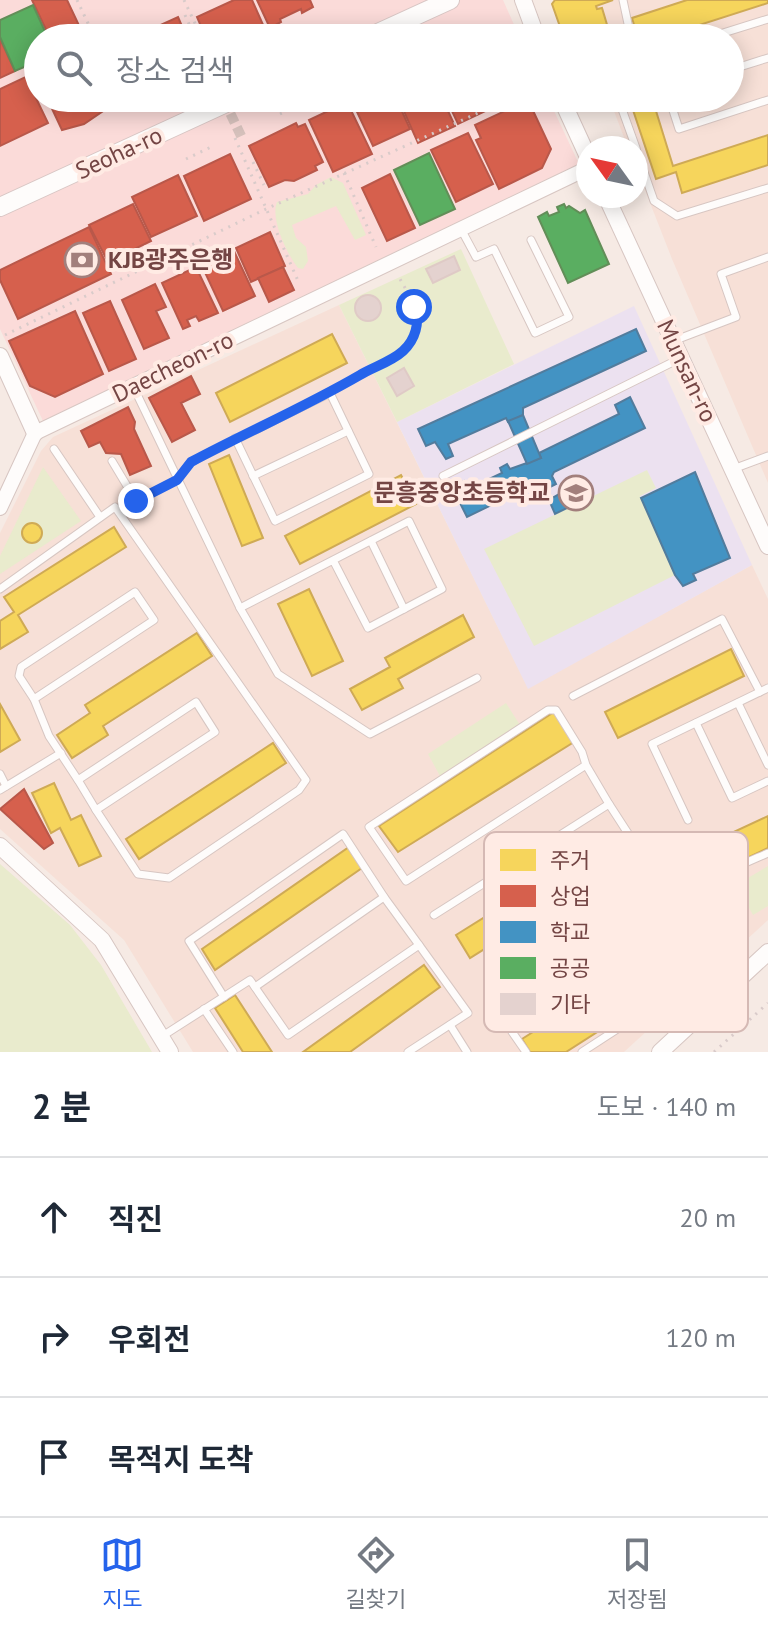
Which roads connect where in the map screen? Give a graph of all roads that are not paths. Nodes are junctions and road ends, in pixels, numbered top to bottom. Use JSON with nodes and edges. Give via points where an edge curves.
{"nodes":[{"id":1,"x":450,"y":0,"type":"edge"},
{"id":2,"x":523,"y":0,"type":"edge"},
{"id":3,"x":623,"y":0,"type":"edge"},
{"id":4,"x":768,"y":19,"type":"edge"},
{"id":5,"x":398,"y":24,"type":"edge"},
{"id":6,"x":532,"y":24,"type":"edge"},
{"id":7,"x":628,"y":24,"type":"edge"},
{"id":8,"x":744,"y":26,"type":"edge"},
{"id":9,"x":768,"y":58,"type":"edge"},
{"id":10,"x":744,"y":66,"type":"edge"},
{"id":11,"x":768,"y":100,"type":"edge"},
{"id":12,"x":744,"y":108,"type":"edge"},
{"id":13,"x":207,"y":112,"type":"edge"},
{"id":14,"x":567,"y":112,"type":"edge"},
{"id":15,"x":623,"y":112,"type":"edge"},
{"id":16,"x":674,"y":112,"type":"edge"},
{"id":17,"x":731,"y":112,"type":"edge"},
{"id":18,"x":578,"y":136,"type":"edge"},
{"id":19,"x":631,"y":136,"type":"edge"},
{"id":20,"x":576,"y":174,"type":"edge"},
{"id":21,"x":648,"y":184,"type":"edge"},
{"id":22,"x":768,"y":188,"type":"edge"},
{"id":23,"x":0,"y":207,"type":"edge"},
{"id":24,"x":612,"y":208,"type":"edge"},
{"id":25,"x":461,"y":229,"type":"junction"},
{"id":26,"x":531,"y":240,"type":"dead end"},
{"id":27,"x":768,"y":257,"type":"edge"},
{"id":28,"x":673,"y":341,"type":"junction"},
{"id":29,"x":0,"y":356,"type":"edge"},
{"id":30,"x":681,"y":358,"type":"junction"},
{"id":31,"x":133,"y":386,"type":"junction"},
{"id":32,"x":348,"y":431,"type":"junction"},
{"id":33,"x":35,"y":433,"type":"junction"},
{"id":34,"x":235,"y":438,"type":"junction"},
{"id":35,"x":54,"y":449,"type":"dead end"},
{"id":36,"x":768,"y":456,"type":"edge"},
{"id":37,"x":112,"y":461,"type":"dead end"},
{"id":38,"x":732,"y":469,"type":"junction"},
{"id":39,"x":253,"y":476,"type":"junction"},
{"id":40,"x":443,"y":476,"type":"dead end"},
{"id":41,"x":177,"y":480,"type":"junction"},
{"id":42,"x":0,"y":508,"type":"edge"},
{"id":43,"x":100,"y":517,"type":"junction"},
{"id":44,"x":371,"y":541,"type":"junction"},
{"id":45,"x":768,"y":546,"type":"edge"},
{"id":46,"x":333,"y":560,"type":"junction"},
{"id":47,"x":0,"y":589,"type":"edge"},
{"id":48,"x":240,"y":608,"type":"junction"},
{"id":49,"x":404,"y":609,"type":"junction"},
{"id":50,"x":477,"y":678,"type":"dead end"},
{"id":51,"x":764,"y":690,"type":"edge"},
{"id":52,"x":573,"y":696,"type":"dead end"},
{"id":53,"x":34,"y":699,"type":"junction"},
{"id":54,"x":738,"y":703,"type":"junction"},
{"id":55,"x":696,"y":723,"type":"junction"},
{"id":56,"x":61,"y":753,"type":"junction"},
{"id":57,"x":586,"y":765,"type":"junction"},
{"id":58,"x":768,"y":765,"type":"edge"},
{"id":59,"x":0,"y":774,"type":"edge"},
{"id":60,"x":78,"y":780,"type":"junction"},
{"id":61,"x":768,"y":781,"type":"edge"},
{"id":62,"x":3,"y":788,"type":"edge"},
{"id":63,"x":609,"y":804,"type":"junction"},
{"id":64,"x":96,"y":810,"type":"junction"},
{"id":65,"x":688,"y":820,"type":"dead end"},
{"id":66,"x":565,"y":832,"type":"edge"},
{"id":67,"x":627,"y":832,"type":"edge"},
{"id":68,"x":0,"y":846,"type":"edge"},
{"id":69,"x":768,"y":853,"type":"edge"},
{"id":70,"x":748,"y":863,"type":"edge"},
{"id":71,"x":484,"y":883,"type":"edge"},
{"id":72,"x":384,"y":897,"type":"junction"},
{"id":73,"x":434,"y":915,"type":"dead end"},
{"id":74,"x":419,"y":945,"type":"junction"},
{"id":75,"x":768,"y":952,"type":"edge"},
{"id":76,"x":748,"y":970,"type":"edge"},
{"id":77,"x":255,"y":987,"type":"junction"},
{"id":78,"x":224,"y":997,"type":"junction"},
{"id":79,"x":204,"y":1009,"type":"junction"},
{"id":80,"x":450,"y":1025,"type":"junction"},
{"id":81,"x":512,"y":1032,"type":"edge"},
{"id":82,"x":613,"y":1032,"type":"edge"},
{"id":83,"x":681,"y":1032,"type":"edge"},
{"id":84,"x":161,"y":1037,"type":"junction"},
{"id":85,"x":170,"y":1052,"type":"edge"},
{"id":86,"x":233,"y":1052,"type":"edge"},
{"id":87,"x":408,"y":1052,"type":"edge"},
{"id":88,"x":467,"y":1052,"type":"edge"},
{"id":89,"x":526,"y":1052,"type":"edge"},
{"id":90,"x":582,"y":1052,"type":"edge"},
{"id":91,"x":660,"y":1052,"type":"edge"}],
"edges":[{"from":1,"to":5,"type":"main road"},
{"from":2,"to":6,"type":"street"},
{"from":3,"to":7,"type":"lane"},
{"from":4,"to":8,"type":"lane"},
{"from":9,"to":10,"type":"lane"},
{"from":11,"to":12,"type":"lane"},
{"from":13,"to":23,"type":"main road","name":"Seoha-ro"},
{"from":14,"to":18,"type":"street"},
{"from":15,"to":19,"type":"lane"},
{"from":16,"to":17,"type":"lane","via":[[679,129]]},
{"from":20,"to":25,"type":"street"},
{"from":21,"to":22,"type":"lane","via":[[654,201],[677,216]]},
{"from":24,"to":28,"type":"street","name":"Munsan-ro"},
{"from":25,"to":26,"type":"lane","via":[[476,257],[494,249],[535,333],[569,317]]},
{"from":25,"to":31,"type":"street","name":"Daecheon-ro"},
{"from":27,"to":28,"type":"lane","via":[[721,274],[736,317]]},
{"from":28,"to":30,"type":"street","name":"Munsan-ro"},
{"from":29,"to":33,"type":"street"},
{"from":30,"to":38,"type":"street","name":"Munsan-ro"},
{"from":30,"to":40,"type":"lane"},
{"from":31,"to":33,"type":"street","name":"Daecheon-ro"},
{"from":31,"to":41,"type":"lane"},
{"from":32,"to":34,"type":"lane","via":[[330,393]]},
{"from":32,"to":39,"type":"lane"},
{"from":32,"to":39,"type":"lane","via":[[369,474],[275,521]]},
{"from":33,"to":42,"type":"street"},
{"from":34,"to":39,"type":"lane"},
{"from":34,"to":41,"type":"lane","via":[[191,462]]},
{"from":35,"to":43,"type":"lane"},
{"from":36,"to":38,"type":"lane"},
{"from":37,"to":41,"type":"lane","via":[[136,501]]},
{"from":38,"to":45,"type":"street","name":"Munsan-ro"},
{"from":41,"to":48,"type":"lane"},
{"from":43,"to":47,"type":"lane"},
{"from":43,"to":64,"type":"lane","via":[[115,507],[306,780],[299,790],[169,878],[138,874]]},
{"from":44,"to":46,"type":"lane"},
{"from":44,"to":49,"type":"lane"},
{"from":44,"to":49,"type":"lane","via":[[409,521],[442,589]]},
{"from":46,"to":48,"type":"lane"},
{"from":46,"to":49,"type":"lane","via":[[368,628]]},
{"from":48,"to":50,"type":"lane","via":[[278,674],[370,734]]},
{"from":51,"to":52,"type":"lane","via":[[722,619]]},
{"from":51,"to":54,"type":"lane"},
{"from":53,"to":53,"type":"lane","via":[[154,620],[135,592],[21,667],[19,676]]},
{"from":53,"to":56,"type":"lane"},
{"from":54,"to":55,"type":"lane"},
{"from":54,"to":58,"type":"lane"},
{"from":55,"to":61,"type":"lane","via":[[732,798]]},
{"from":55,"to":65,"type":"lane","via":[[652,744]]},
{"from":56,"to":60,"type":"lane"},
{"from":56,"to":62,"type":"lane"},
{"from":57,"to":57,"type":"lane","via":[[406,881],[369,827],[548,710],[556,710]]},
{"from":57,"to":63,"type":"lane"},
{"from":59,"to":62,"type":"lane"},
{"from":60,"to":64,"type":"lane"},
{"from":60,"to":64,"type":"lane","via":[[196,702],[215,732]]},
{"from":63,"to":66,"type":"lane"},
{"from":63,"to":67,"type":"lane"},
{"from":68,"to":84,"type":"street","via":[[102,940]]},
{"from":69,"to":70,"type":"lane"},
{"from":71,"to":73,"type":"lane"},
{"from":72,"to":74,"type":"lane"},
{"from":72,"to":77,"type":"lane"},
{"from":72,"to":78,"type":"lane","via":[[343,834],[189,941]]},
{"from":74,"to":77,"type":"lane","via":[[288,1035]]},
{"from":74,"to":80,"type":"lane","via":[[468,1013]]},
{"from":75,"to":76,"type":"street"},
{"from":77,"to":78,"type":"lane","via":[[250,980]]},
{"from":78,"to":79,"type":"lane"},
{"from":79,"to":84,"type":"lane"},
{"from":79,"to":86,"type":"lane"},
{"from":80,"to":87,"type":"lane"},
{"from":80,"to":88,"type":"lane"},
{"from":81,"to":89,"type":"lane"},
{"from":82,"to":90,"type":"lane"},
{"from":83,"to":91,"type":"street"},
{"from":84,"to":85,"type":"street"}]}
